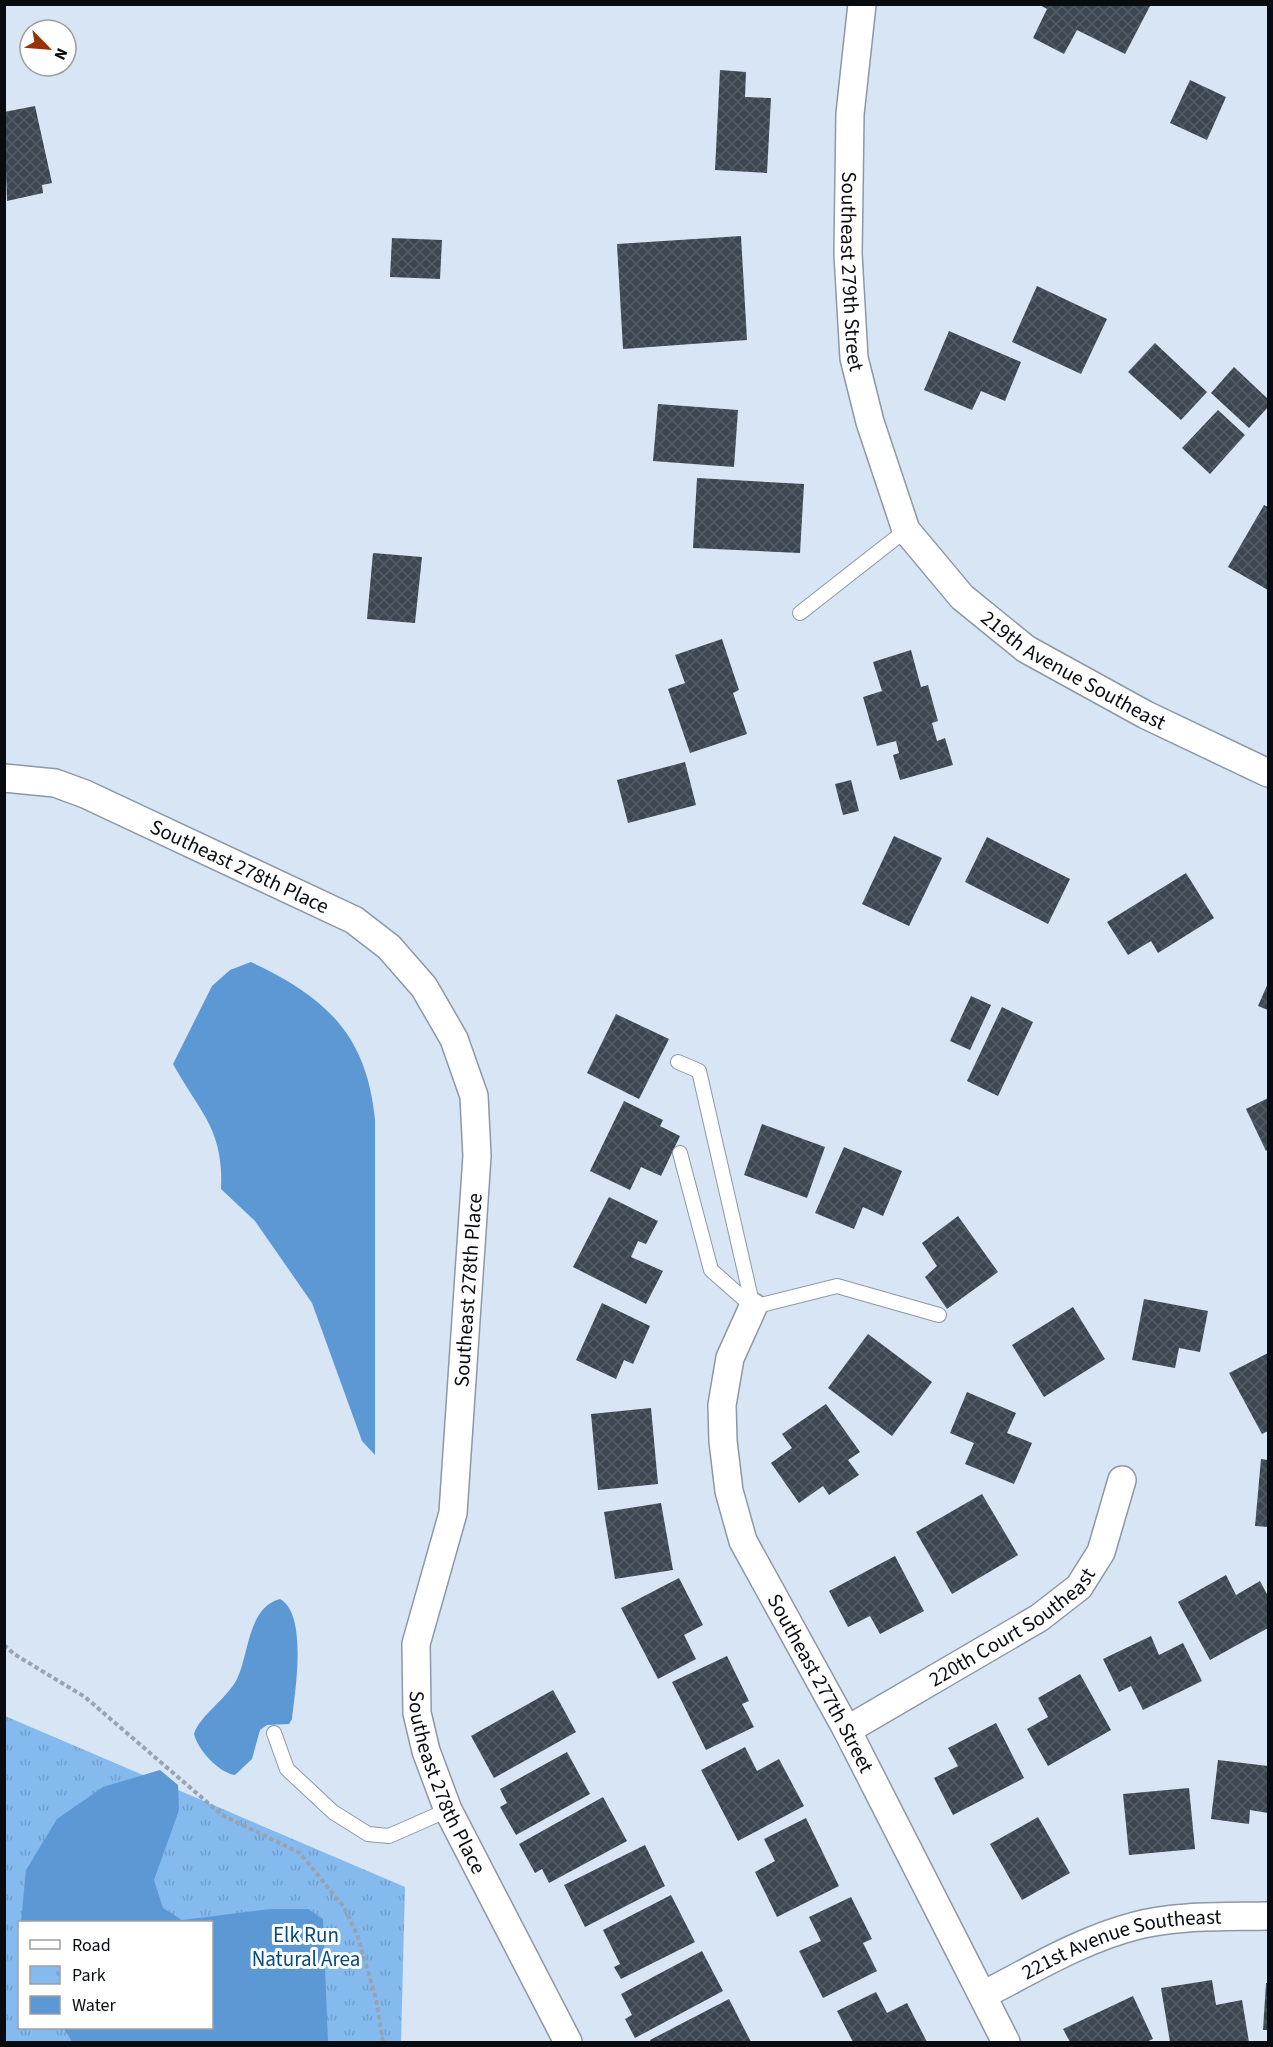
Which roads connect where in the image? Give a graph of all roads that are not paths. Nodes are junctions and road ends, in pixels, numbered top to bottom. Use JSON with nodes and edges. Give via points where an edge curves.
{"nodes":[{"id":1,"x":862,"y":4,"type":"edge"},
{"id":2,"x":906,"y":530,"type":"junction"},
{"id":3,"x":801,"y":613,"type":"dead end"},
{"id":4,"x":1269,"y":773,"type":"edge"},
{"id":5,"x":4,"y":778,"type":"edge"},
{"id":6,"x":678,"y":1062,"type":"dead end"},
{"id":7,"x":681,"y":1153,"type":"dead end"},
{"id":8,"x":753,"y":1307,"type":"junction"},
{"id":9,"x":939,"y":1315,"type":"dead end"},
{"id":10,"x":1122,"y":1480,"type":"dead end"},
{"id":11,"x":847,"y":1730,"type":"junction"},
{"id":12,"x":274,"y":1733,"type":"dead end"},
{"id":13,"x":448,"y":1810,"type":"junction"},
{"id":14,"x":1269,"y":1916,"type":"edge"},
{"id":15,"x":983,"y":1995,"type":"junction"},
{"id":16,"x":568,"y":2043,"type":"edge"},
{"id":17,"x":1005,"y":2043,"type":"edge"}],
"edges":[{"from":1,"to":2,"type":"street","name":"Southeast 279th Street","via":[[850,114],[848,254],[854,358],[870,422]]},
{"from":2,"to":3,"type":"lane"},
{"from":2,"to":4,"type":"street","name":"219th Avenue Southeast","via":[[962,597],[1026,649],[1146,715]]},
{"from":5,"to":13,"type":"street","name":"Southeast 278th Place","via":[[56,783],[85,794],[354,920],[389,947],[424,987],[454,1039],[474,1096],[477,1156],[473,1228],[453,1513],[416,1644],[415,1686],[426,1750]]},
{"from":6,"to":8,"type":"lane","via":[[699,1071]]},
{"from":7,"to":8,"type":"lane","via":[[711,1270]]},
{"from":8,"to":9,"type":"lane","via":[[837,1286]]},
{"from":8,"to":11,"type":"street","name":"Southeast 277th Street","via":[[730,1358],[722,1405],[729,1491],[743,1541]]},
{"from":10,"to":11,"type":"street","name":"220th Court Southeast","via":[[1101,1552],[1078,1587],[1039,1618]]},
{"from":11,"to":15,"type":"street","name":"Southeast 277th Street"},
{"from":12,"to":13,"type":"lane","via":[[287,1769],[333,1812],[368,1834],[389,1836]]},
{"from":13,"to":16,"type":"street","name":"Southeast 278th Place"},
{"from":14,"to":15,"type":"street","name":"221st Avenue Southeast","via":[[1214,1917],[1136,1926],[1086,1943]]},
{"from":15,"to":17,"type":"street","name":"Southeast 277th Street"}]}
